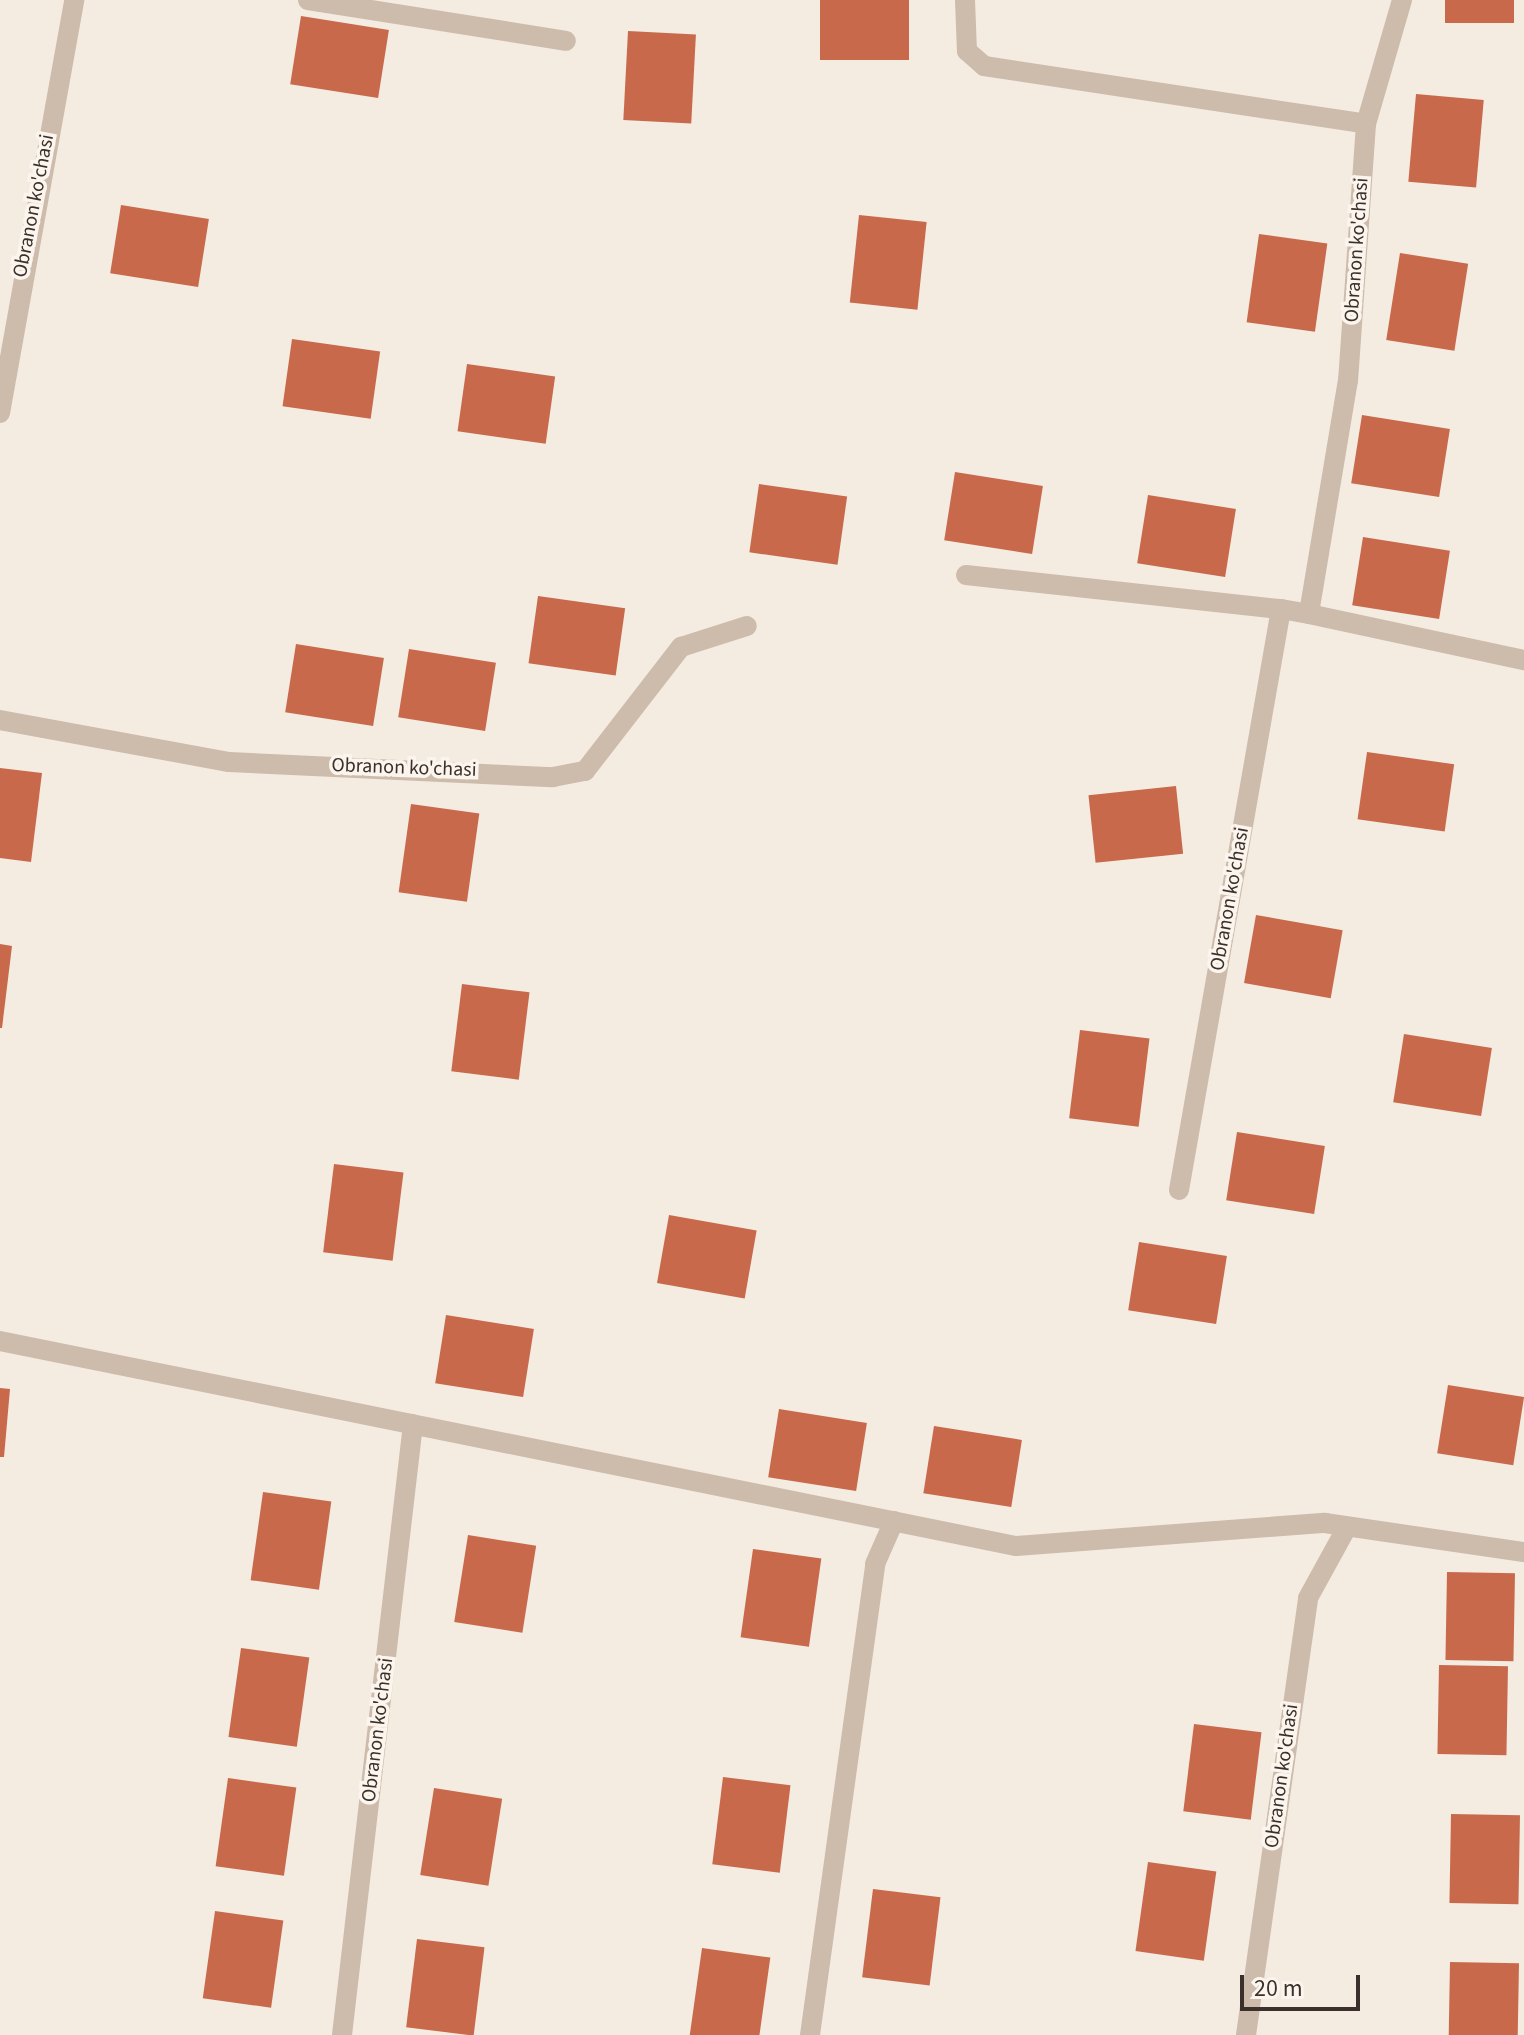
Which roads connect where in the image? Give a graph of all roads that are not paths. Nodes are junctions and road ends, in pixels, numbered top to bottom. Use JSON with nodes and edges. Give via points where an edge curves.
{"nodes":[{"id":1,"x":74,"y":0,"type":"edge"},
{"id":2,"x":308,"y":0,"type":"edge"},
{"id":3,"x":965,"y":0,"type":"edge"},
{"id":4,"x":1402,"y":0,"type":"edge"},
{"id":5,"x":566,"y":41,"type":"dead end"},
{"id":6,"x":1366,"y":124,"type":"junction"},
{"id":7,"x":0,"y":413,"type":"edge"},
{"id":8,"x":966,"y":575,"type":"dead end"},
{"id":9,"x":1281,"y":609,"type":"junction"},
{"id":10,"x":1309,"y":614,"type":"junction"},
{"id":11,"x":747,"y":626,"type":"dead end"},
{"id":12,"x":1524,"y":660,"type":"edge"},
{"id":13,"x":0,"y":720,"type":"edge"},
{"id":14,"x":1179,"y":1190,"type":"dead end"},
{"id":15,"x":0,"y":1341,"type":"edge"},
{"id":16,"x":413,"y":1424,"type":"junction"},
{"id":17,"x":894,"y":1521,"type":"junction"},
{"id":18,"x":1347,"y":1527,"type":"junction"},
{"id":19,"x":1524,"y":1552,"type":"edge"},
{"id":20,"x":342,"y":2035,"type":"edge"},
{"id":21,"x":810,"y":2035,"type":"edge"},
{"id":22,"x":1246,"y":2035,"type":"edge"}],
"edges":[{"from":1,"to":7,"type":"street","name":"Obranon ko'chasi"},
{"from":2,"to":5,"type":"street"},
{"from":3,"to":6,"type":"street","via":[[967,51],[984,66]]},
{"from":4,"to":6,"type":"street","name":"Obranon ko'chasi"},
{"from":6,"to":10,"type":"street","name":"Obranon ko'chasi","via":[[1348,380]]},
{"from":8,"to":9,"type":"street"},
{"from":9,"to":10,"type":"street"},
{"from":9,"to":14,"type":"street","name":"Obranon ko'chasi"},
{"from":10,"to":12,"type":"street"},
{"from":11,"to":13,"type":"street","name":"Obranon ko'chasi","via":[[681,647],[585,771],[553,777],[229,762]]},
{"from":15,"to":16,"type":"street"},
{"from":16,"to":17,"type":"street"},
{"from":16,"to":20,"type":"street","name":"Obranon ko'chasi"},
{"from":17,"to":18,"type":"street","via":[[1016,1546]]},
{"from":17,"to":21,"type":"street","via":[[875,1564]]},
{"from":18,"to":19,"type":"street"},
{"from":18,"to":22,"type":"street","name":"Obranon ko'chasi","via":[[1308,1598]]}]}
